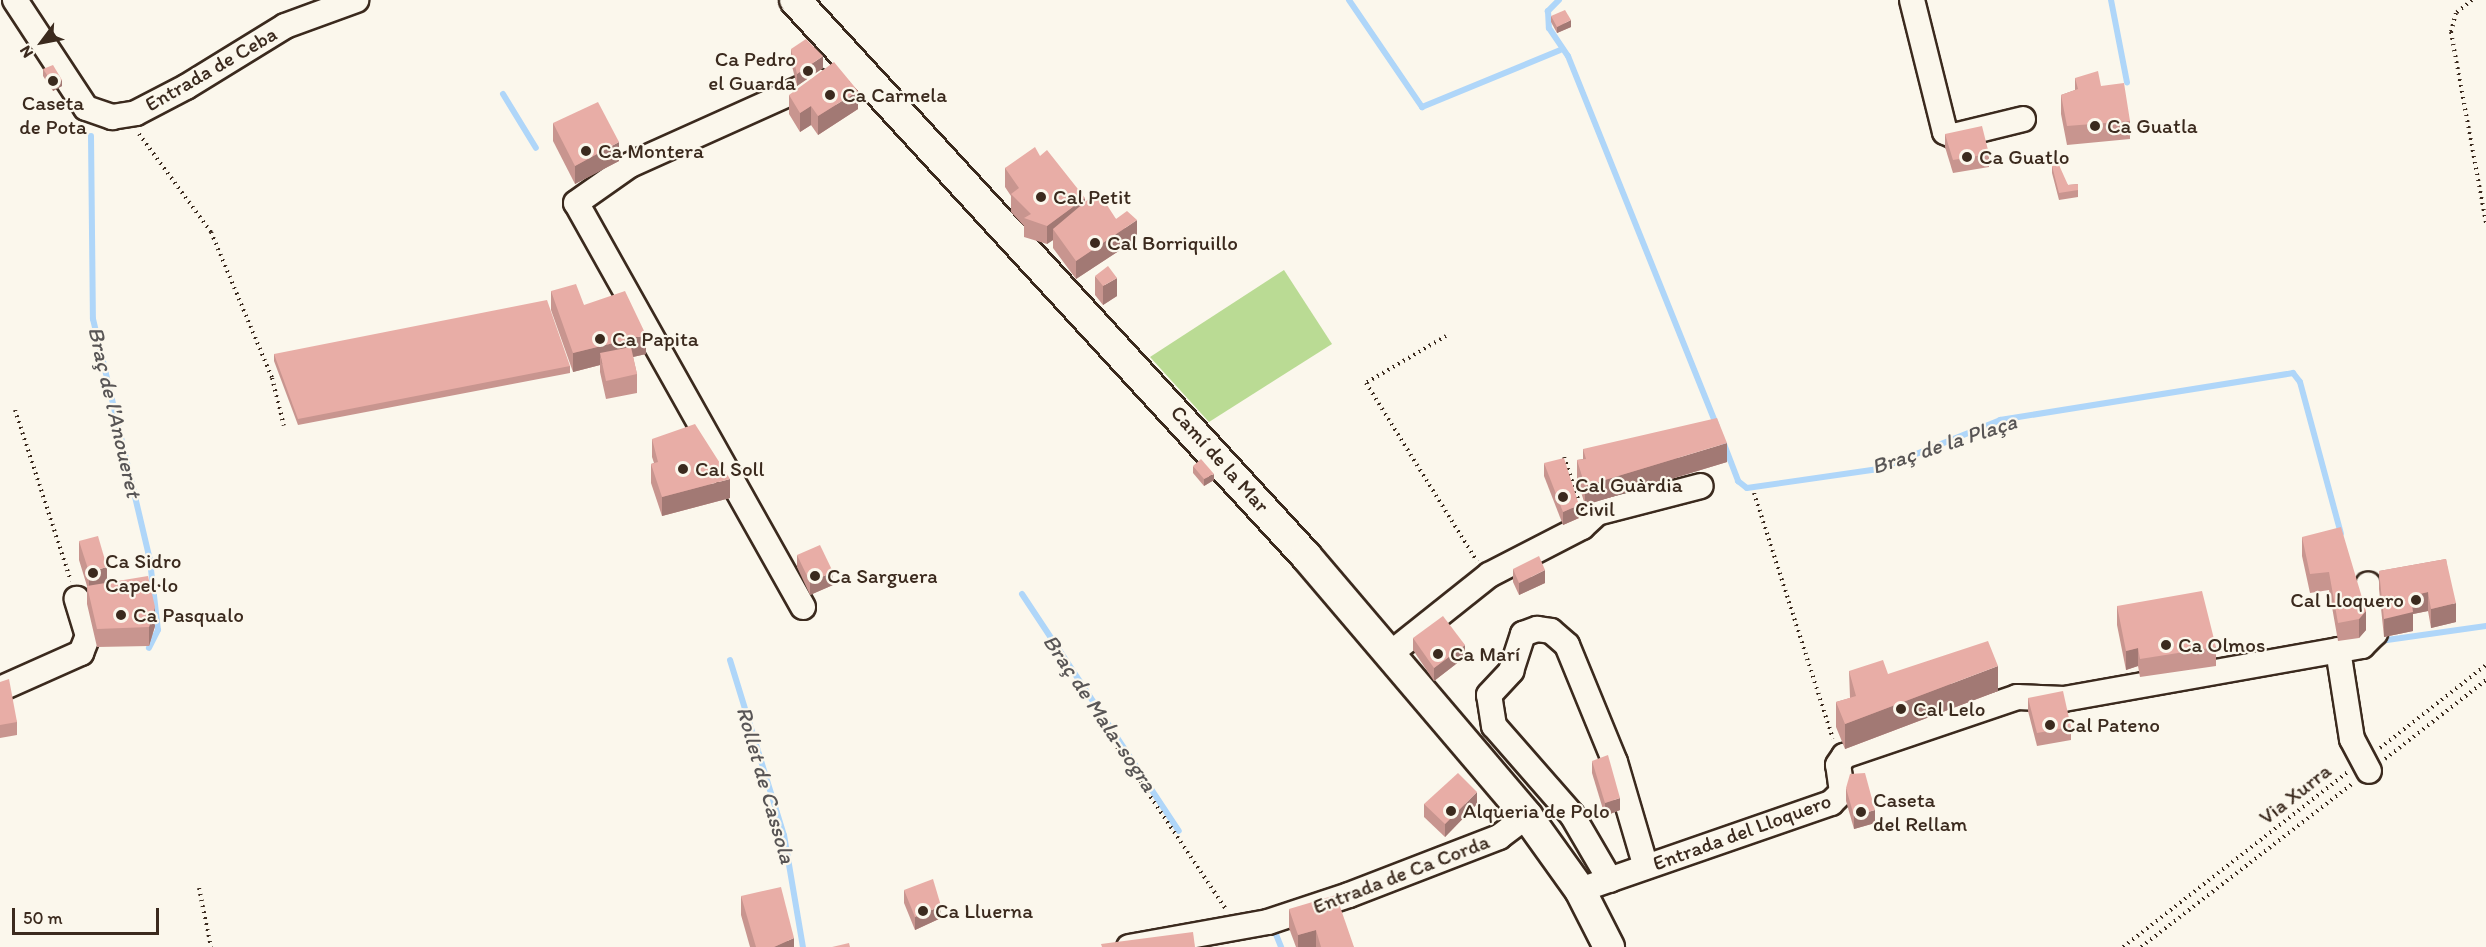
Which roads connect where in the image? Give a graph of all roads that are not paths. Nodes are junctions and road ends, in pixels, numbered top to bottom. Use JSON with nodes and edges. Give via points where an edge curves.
{"nodes":[{"id":1,"x":15,"y":0,"type":"edge"},
{"id":2,"x":356,"y":0,"type":"edge"},
{"id":3,"x":795,"y":0,"type":"edge"},
{"id":4,"x":1912,"y":0,"type":"edge"},
{"id":5,"x":848,"y":58,"type":"junction"},
{"id":6,"x":2023,"y":119,"type":"dead end"},
{"id":7,"x":1701,"y":486,"type":"dead end"},
{"id":8,"x":2368,"y":584,"type":"dead end"},
{"id":9,"x":77,"y":599,"type":"road end"},
{"id":10,"x":803,"y":607,"type":"dead end"},
{"id":11,"x":2338,"y":650,"type":"junction"},
{"id":12,"x":1390,"y":654,"type":"junction"},
{"id":13,"x":0,"y":689,"type":"edge"},
{"id":14,"x":2366,"y":766,"type":"road end"},
{"id":15,"x":1527,"y":816,"type":"junction"},
{"id":16,"x":1646,"y":867,"type":"junction"},
{"id":17,"x":1610,"y":880,"type":"junction"},
{"id":18,"x":1580,"y":891,"type":"junction"},
{"id":19,"x":1603,"y":939,"type":"edge"},
{"id":20,"x":1129,"y":947,"type":"edge"}],
"edges":[{"from":1,"to":2,"type":"street","name":"Entrada de Ceba","via":[[90,113],[126,116],[186,87],[255,41]]},
{"from":3,"to":5,"type":"main road","name":"Camí de la Mar"},
{"from":4,"to":6,"type":"street","via":[[1945,132],[1954,136]]},
{"from":5,"to":10,"type":"street","via":[[798,93],[630,165],[576,202]]},
{"from":5,"to":12,"type":"main road","name":"Camí de la Mar","via":[[1165,398]]},
{"from":7,"to":12,"type":"street","via":[[1592,518],[1486,577]]},
{"from":8,"to":11,"type":"street","via":[[2375,633],[2362,646]]},
{"from":9,"to":13,"type":"street","via":[[88,636],[81,653]]},
{"from":11,"to":14,"type":"street","via":[[2352,739]]},
{"from":11,"to":16,"type":"street","name":"Entrada del Lloquero","via":[[2064,699],[2017,697],[1840,759],[1837,800]]},
{"from":12,"to":15,"type":"main road","name":"Camí de la Mar"},
{"from":15,"to":18,"type":"main road","name":"Camí de la Mar"},
{"from":15,"to":20,"type":"street","name":"Entrada de Ca Corda","via":[[1499,837],[1349,895],[1239,928]]},
{"from":16,"to":17,"type":"street","name":"Entrada del Lloquero"},
{"from":16,"to":17,"type":"street","via":[[1615,762],[1568,645],[1537,629],[1523,634],[1511,671],[1489,695],[1494,726],[1572,815]]},
{"from":17,"to":18,"type":"street","name":"Entrada del Lloquero"},
{"from":18,"to":19,"type":"main road","name":"Camí de la Mar"}]}
